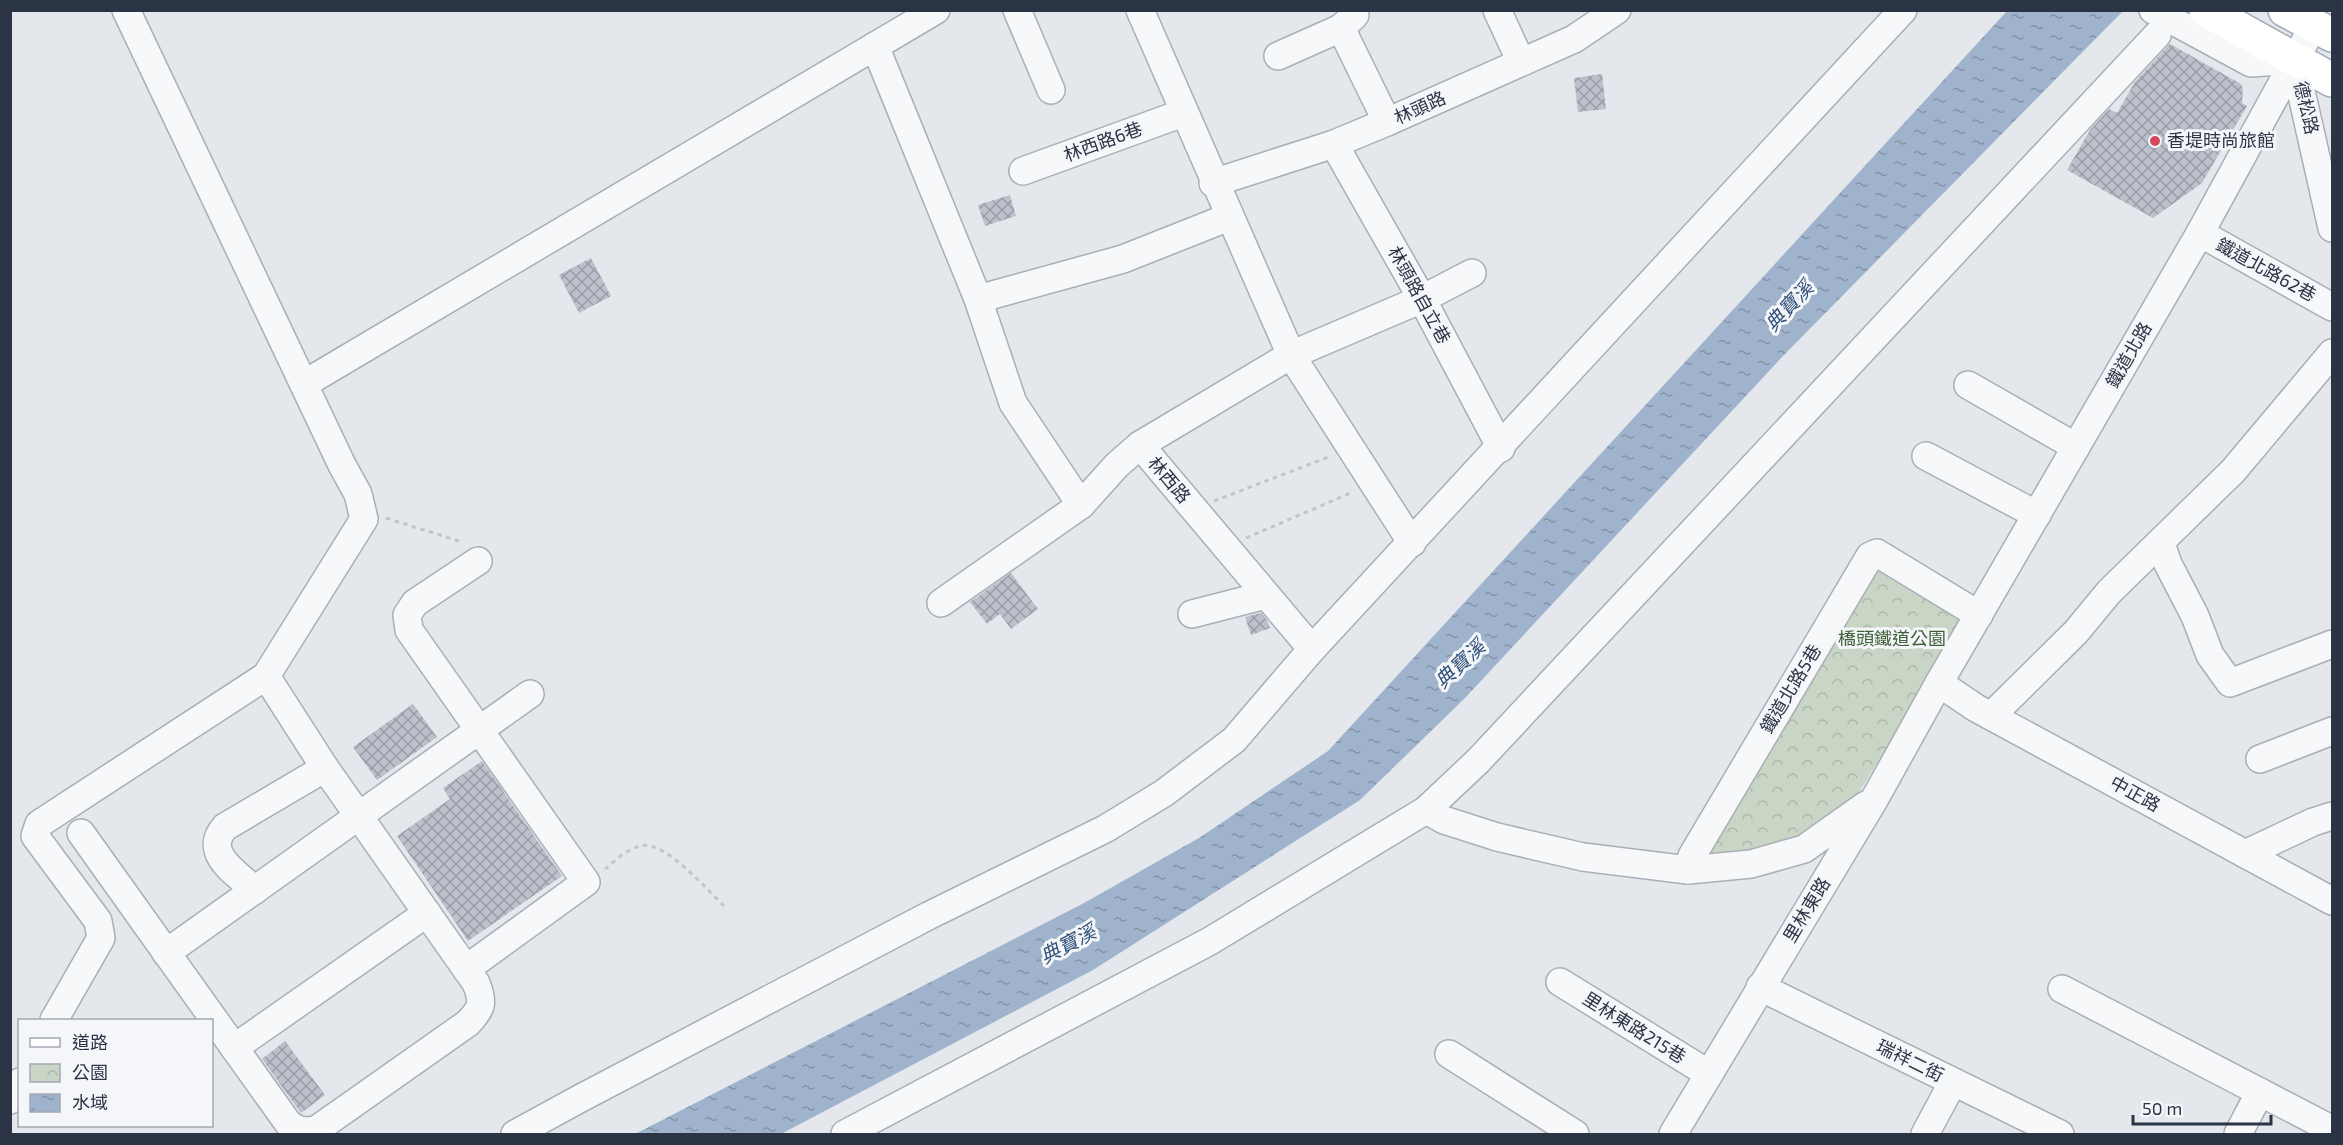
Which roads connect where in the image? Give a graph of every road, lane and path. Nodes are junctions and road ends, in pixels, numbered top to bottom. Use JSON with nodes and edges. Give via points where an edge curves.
{"nodes":[{"id":1,"x":126,"y":10,"type":"edge"},
{"id":2,"x":936,"y":10,"type":"edge"},
{"id":3,"x":1017,"y":10,"type":"edge"},
{"id":4,"x":1140,"y":10,"type":"edge"},
{"id":5,"x":1497,"y":10,"type":"edge"},
{"id":6,"x":1617,"y":10,"type":"edge"},
{"id":7,"x":1904,"y":10,"type":"edge"},
{"id":8,"x":2206,"y":10,"type":"edge"},
{"id":9,"x":1347,"y":19,"type":"edge"},
{"id":10,"x":2307,"y":20,"type":"edge"},
{"id":11,"x":2160,"y":22,"type":"edge"},
{"id":12,"x":875,"y":46,"type":"junction"},
{"id":13,"x":1278,"y":56,"type":"dead end"},
{"id":14,"x":2294,"y":60,"type":"junction"},
{"id":15,"x":1521,"y":63,"type":"junction"},
{"id":16,"x":2332,"y":80,"type":"edge"},
{"id":17,"x":1051,"y":90,"type":"dead end"},
{"id":18,"x":1184,"y":113,"type":"junction"},
{"id":19,"x":1387,"y":122,"type":"junction"},
{"id":20,"x":1334,"y":144,"type":"junction"},
{"id":21,"x":1023,"y":171,"type":"dead end"},
{"id":22,"x":1214,"y":183,"type":"junction"},
{"id":23,"x":1229,"y":217,"type":"junction"},
{"id":24,"x":2332,"y":228,"type":"edge"},
{"id":25,"x":2200,"y":233,"type":"junction"},
{"id":26,"x":1472,"y":273,"type":"dead end"},
{"id":27,"x":978,"y":299,"type":"junction"},
{"id":28,"x":1422,"y":299,"type":"junction"},
{"id":29,"x":2332,"y":308,"type":"edge"},
{"id":30,"x":2332,"y":353,"type":"edge"},
{"id":31,"x":1291,"y":356,"type":"junction"},
{"id":32,"x":304,"y":384,"type":"junction"},
{"id":33,"x":1968,"y":386,"type":"dead end"},
{"id":34,"x":1140,"y":445,"type":"junction"},
{"id":35,"x":2076,"y":447,"type":"junction"},
{"id":36,"x":1351,"y":448,"type":"junction"},
{"id":37,"x":1500,"y":448,"type":"junction"},
{"id":38,"x":1926,"y":456,"type":"dead end"},
{"id":39,"x":1373,"y":483,"type":"junction"},
{"id":40,"x":1081,"y":505,"type":"junction"},
{"id":41,"x":362,"y":509,"type":"junction"},
{"id":42,"x":1193,"y":509,"type":"junction"},
{"id":43,"x":2037,"y":515,"type":"junction"},
{"id":44,"x":1412,"y":543,"type":"junction"},
{"id":45,"x":2161,"y":543,"type":"junction"},
{"id":46,"x":1225,"y":547,"type":"junction"},
{"id":47,"x":470,"y":552,"type":"joint"},
{"id":48,"x":1266,"y":595,"type":"junction"},
{"id":49,"x":941,"y":603,"type":"dead end"},
{"id":50,"x":1191,"y":614,"type":"dead end"},
{"id":51,"x":1979,"y":615,"type":"junction"},
{"id":52,"x":2332,"y":644,"type":"edge"},
{"id":53,"x":1312,"y":649,"type":"junction"},
{"id":54,"x":266,"y":676,"type":"junction"},
{"id":55,"x":1939,"y":683,"type":"junction"},
{"id":56,"x":530,"y":694,"type":"dead end"},
{"id":57,"x":1991,"y":716,"type":"junction"},
{"id":58,"x":479,"y":731,"type":"junction"},
{"id":59,"x":2332,"y":731,"type":"edge"},
{"id":60,"x":2260,"y":759,"type":"dead end"},
{"id":61,"x":325,"y":768,"type":"junction"},
{"id":62,"x":1874,"y":800,"type":"junction"},
{"id":63,"x":1426,"y":810,"type":"junction"},
{"id":64,"x":358,"y":816,"type":"junction"},
{"id":65,"x":2332,"y":816,"type":"edge"},
{"id":66,"x":81,"y":833,"type":"dead end"},
{"id":67,"x":2245,"y":854,"type":"junction"},
{"id":68,"x":1688,"y":870,"type":"junction"},
{"id":69,"x":586,"y":882,"type":"junction"},
{"id":70,"x":255,"y":890,"type":"junction"},
{"id":71,"x":2331,"y":898,"type":"edge"},
{"id":72,"x":724,"y":906,"type":"dead end"},
{"id":73,"x":427,"y":914,"type":"junction"},
{"id":74,"x":166,"y":953,"type":"junction"},
{"id":75,"x":466,"y":969,"type":"junction"},
{"id":76,"x":1560,"y":982,"type":"dead end"},
{"id":77,"x":1760,"y":987,"type":"junction"},
{"id":78,"x":2062,"y":989,"type":"dead end"},
{"id":79,"x":55,"y":1019,"type":"edge"},
{"id":80,"x":234,"y":1048,"type":"junction"},
{"id":81,"x":1449,"y":1054,"type":"dead end"},
{"id":82,"x":1709,"y":1074,"type":"junction"},
{"id":83,"x":1953,"y":1082,"type":"junction"},
{"id":84,"x":18,"y":1086,"type":"edge"},
{"id":85,"x":2260,"y":1092,"type":"junction"},
{"id":86,"x":10,"y":1100,"type":"edge"},
{"id":87,"x":2329,"y":1128,"type":"dead end"},
{"id":88,"x":515,"y":1134,"type":"edge"},
{"id":89,"x":845,"y":1134,"type":"edge"},
{"id":90,"x":1575,"y":1134,"type":"edge"},
{"id":91,"x":1673,"y":1134,"type":"edge"},
{"id":92,"x":1925,"y":1134,"type":"edge"},
{"id":93,"x":2060,"y":1134,"type":"edge"},
{"id":94,"x":2238,"y":1134,"type":"edge"}],
"edges":[{"from":1,"to":32,"type":"street"},
{"from":2,"to":12,"type":"street"},
{"from":3,"to":17,"type":"street"},
{"from":4,"to":18,"type":"street"},
{"from":5,"to":15,"type":"street"},
{"from":6,"to":15,"type":"street","name":"林頭路","via":[[1574,39]]},
{"from":7,"to":37,"type":"street"},
{"from":8,"to":14,"type":"main road"},
{"from":9,"to":13,"type":"street"},
{"from":9,"to":19,"type":"street"},
{"from":10,"to":14,"type":"street","name":"鐵道北路"},
{"from":11,"to":14,"type":"street","via":[[2251,63]]},
{"from":11,"to":63,"type":"street","via":[[1486,753]]},
{"from":12,"to":27,"type":"street"},
{"from":12,"to":32,"type":"street"},
{"from":14,"to":16,"type":"main road"},
{"from":14,"to":24,"type":"street","name":"德松路"},
{"from":14,"to":25,"type":"street","name":"鐵道北路"},
{"from":15,"to":19,"type":"street","name":"林頭路"},
{"from":18,"to":21,"type":"street","name":"林西路6巷"},
{"from":18,"to":22,"type":"street"},
{"from":19,"to":20,"type":"street","name":"林頭路"},
{"from":20,"to":22,"type":"street","name":"林頭路"},
{"from":20,"to":28,"type":"street","name":"林頭路自立巷"},
{"from":22,"to":23,"type":"street"},
{"from":23,"to":27,"type":"street","via":[[1124,259]]},
{"from":23,"to":31,"type":"street"},
{"from":25,"to":29,"type":"street","name":"鐵道北路62巷"},
{"from":25,"to":35,"type":"street","name":"鐵道北路"},
{"from":26,"to":28,"type":"street","name":"林西路"},
{"from":27,"to":40,"type":"street","via":[[1013,403]]},
{"from":28,"to":31,"type":"street","name":"林西路"},
{"from":28,"to":37,"type":"street","name":"林頭路自立巷"},
{"from":30,"to":45,"type":"street","via":[[2233,471]]},
{"from":31,"to":34,"type":"street","name":"林西路"},
{"from":31,"to":36,"type":"street"},
{"from":32,"to":41,"type":"street"},
{"from":33,"to":35,"type":"street"},
{"from":34,"to":40,"type":"street"},
{"from":34,"to":42,"type":"street","name":"林西路"},
{"from":35,"to":43,"type":"street","name":"鐵道北路"},
{"from":36,"to":39,"type":"street"},
{"from":36,"to":42,"type":"path"},
{"from":37,"to":44,"type":"street"},
{"from":38,"to":43,"type":"street"},
{"from":39,"to":44,"type":"street"},
{"from":39,"to":46,"type":"path"},
{"from":40,"to":49,"type":"street"},
{"from":41,"to":47,"type":"path"},
{"from":41,"to":54,"type":"street","via":[[364,519]]},
{"from":42,"to":46,"type":"street","name":"林西路"},
{"from":43,"to":51,"type":"street","name":"鐵道北路"},
{"from":44,"to":53,"type":"street"},
{"from":45,"to":52,"type":"street","via":[[2210,655],[2230,683]]},
{"from":45,"to":57,"type":"street"},
{"from":46,"to":48,"type":"street","name":"林西路"},
{"from":47,"to":58,"type":"street","via":[[407,615],[409,630]]},
{"from":48,"to":50,"type":"street"},
{"from":48,"to":53,"type":"street","name":"林西路"},
{"from":51,"to":55,"type":"street","name":"鐵道北路"},
{"from":51,"to":68,"type":"street","name":"鐵道北路5巷","via":[[1877,554],[1870,556],[1692,856]]},
{"from":53,"to":88,"type":"street","via":[[1234,740],[1164,793],[1105,829],[928,916]]},
{"from":54,"to":61,"type":"street"},
{"from":54,"to":79,"type":"street","via":[[39,824],[35,836],[98,921],[101,938]]},
{"from":55,"to":57,"type":"street","name":"中正路"},
{"from":55,"to":62,"type":"street","name":"里林東路"},
{"from":56,"to":58,"type":"street"},
{"from":57,"to":67,"type":"street","name":"中正路"},
{"from":58,"to":64,"type":"street"},
{"from":58,"to":69,"type":"street"},
{"from":59,"to":60,"type":"street"},
{"from":61,"to":64,"type":"street"},
{"from":61,"to":70,"type":"street","via":[[225,827],[218,835],[221,859]]},
{"from":62,"to":68,"type":"street","via":[[1804,849],[1751,864]]},
{"from":62,"to":77,"type":"street","name":"里林東路"},
{"from":63,"to":68,"type":"street","via":[[1497,837],[1583,857]]},
{"from":63,"to":89,"type":"street","via":[[1210,941]]},
{"from":64,"to":70,"type":"street"},
{"from":64,"to":73,"type":"street"},
{"from":65,"to":67,"type":"street"},
{"from":66,"to":74,"type":"street"},
{"from":67,"to":71,"type":"street","name":"中正路"},
{"from":69,"to":72,"type":"path","via":[[630,850],[651,845],[666,852]]},
{"from":69,"to":75,"type":"street"},
{"from":70,"to":74,"type":"street"},
{"from":73,"to":75,"type":"street"},
{"from":73,"to":80,"type":"street"},
{"from":74,"to":80,"type":"street"},
{"from":75,"to":80,"type":"street","via":[[482,997],[480,1011],[316,1130],[295,1130]]},
{"from":76,"to":82,"type":"street","name":"里林東路215巷"},
{"from":77,"to":82,"type":"street","name":"里林東路"},
{"from":77,"to":83,"type":"street","name":"瑞祥二街"},
{"from":78,"to":85,"type":"street"},
{"from":81,"to":90,"type":"street"},
{"from":82,"to":91,"type":"street","name":"里林東路"},
{"from":83,"to":92,"type":"street"},
{"from":83,"to":93,"type":"street","name":"瑞祥二街"},
{"from":84,"to":86,"type":"street"},
{"from":85,"to":87,"type":"street"},
{"from":85,"to":94,"type":"street"}]}
